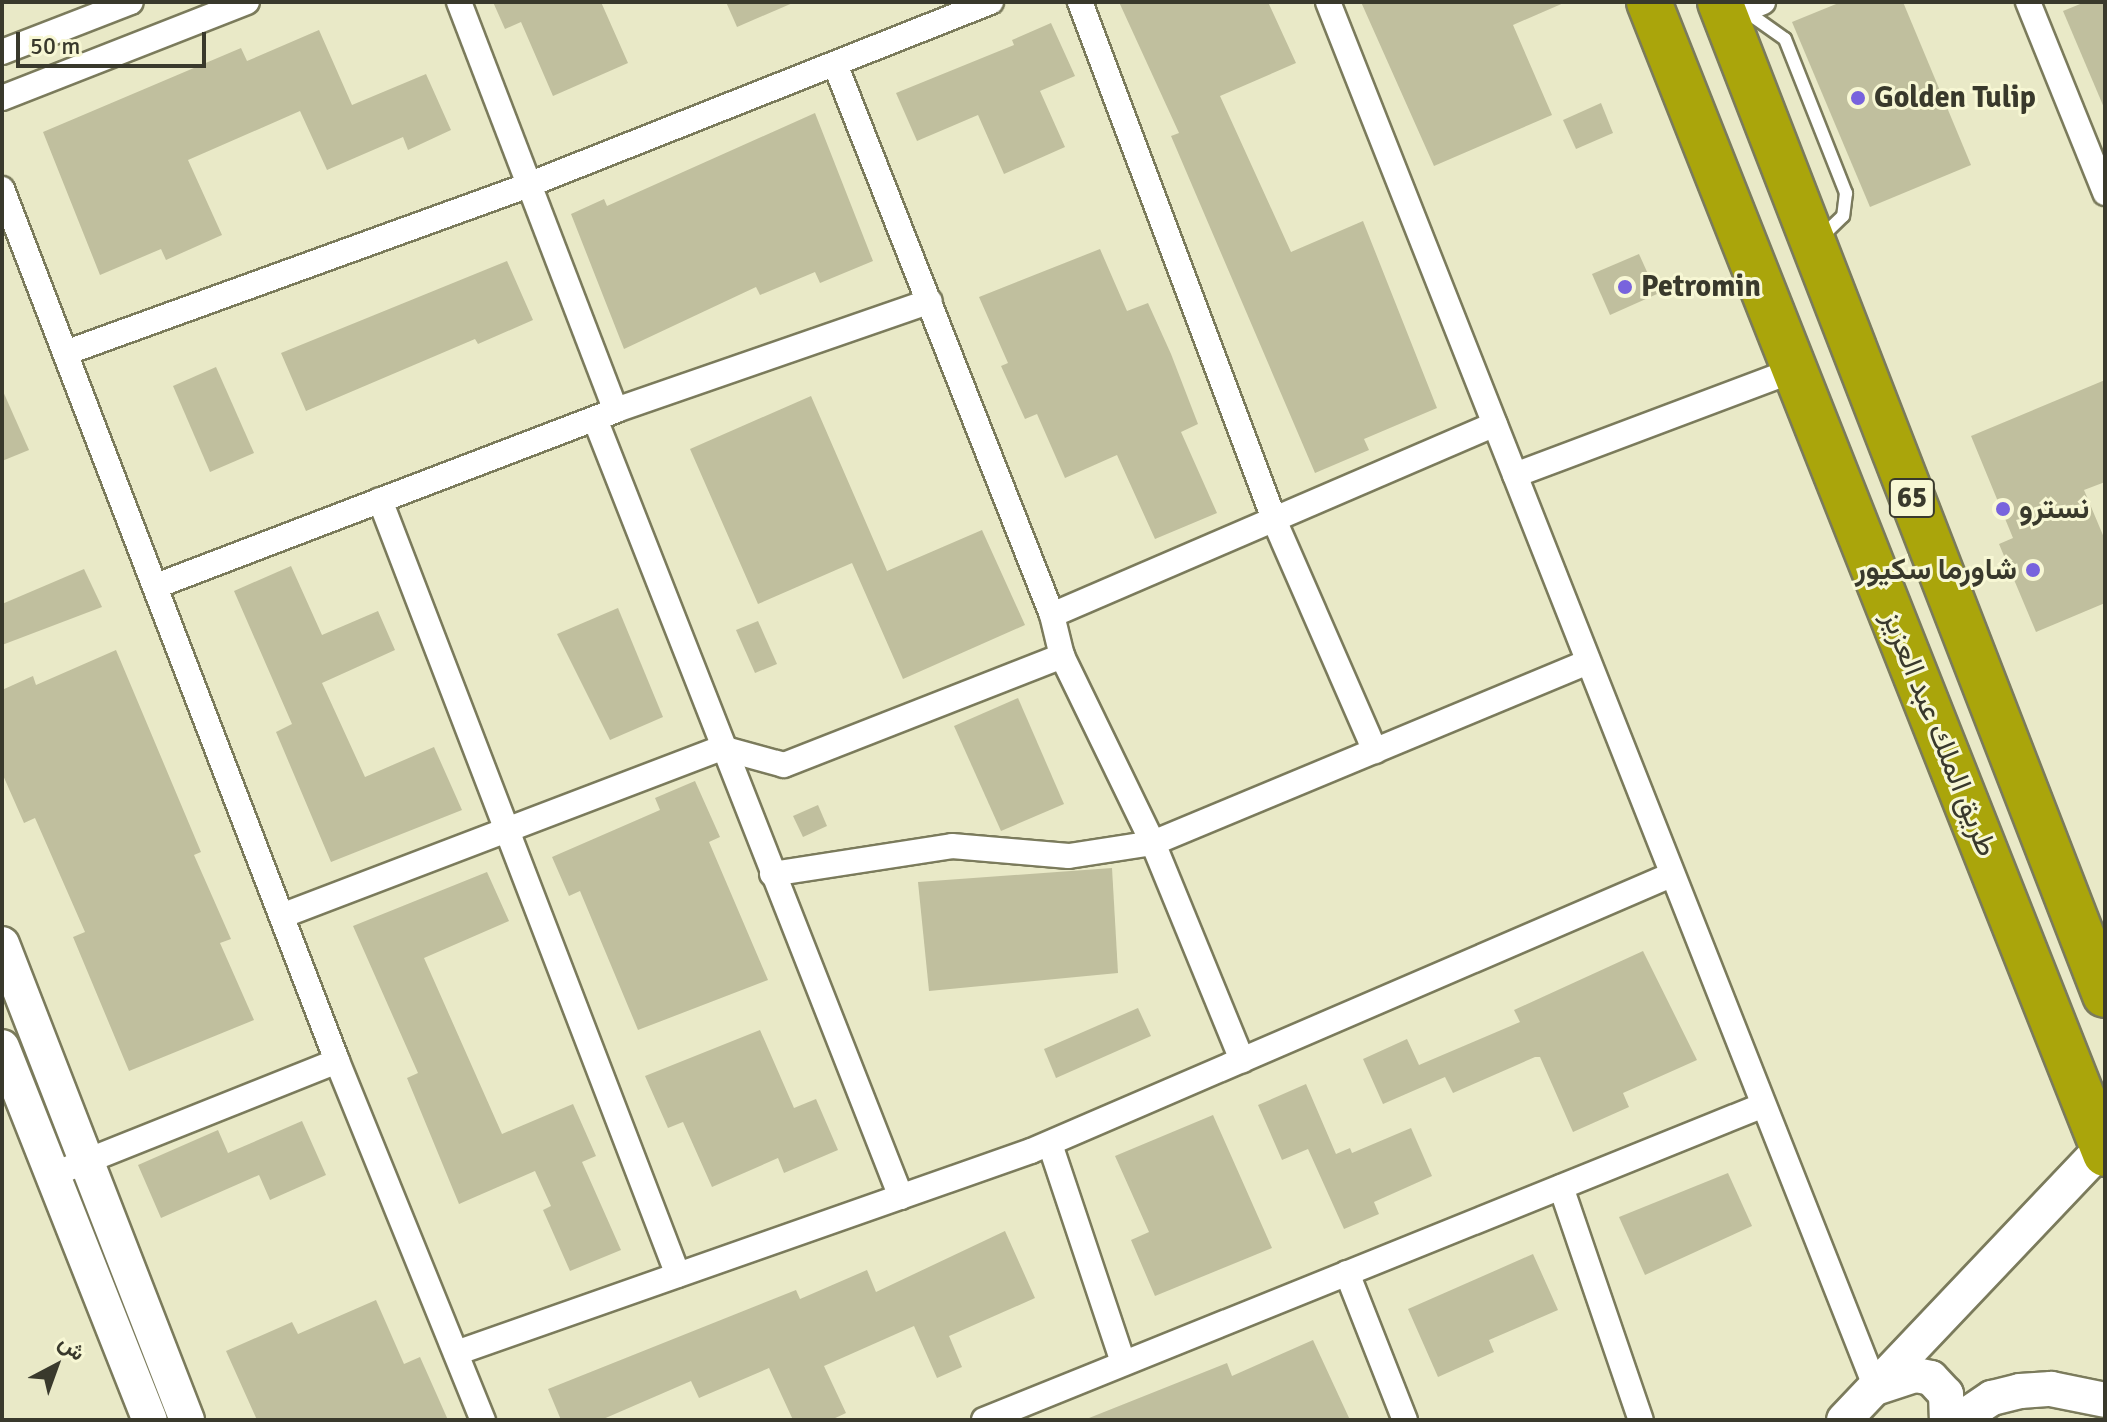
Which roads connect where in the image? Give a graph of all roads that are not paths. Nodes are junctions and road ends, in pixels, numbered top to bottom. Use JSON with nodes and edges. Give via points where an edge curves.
{"nodes":[{"id":1,"x":131,"y":2,"type":"edge"},
{"id":2,"x":247,"y":2,"type":"edge"},
{"id":3,"x":459,"y":2,"type":"edge"},
{"id":4,"x":991,"y":2,"type":"edge"},
{"id":5,"x":1080,"y":2,"type":"edge"},
{"id":6,"x":1328,"y":2,"type":"edge"},
{"id":7,"x":1649,"y":2,"type":"edge"},
{"id":8,"x":2028,"y":2,"type":"edge"},
{"id":9,"x":1738,"y":8,"type":"edge"},
{"id":10,"x":77,"y":12,"type":"edge"},
{"id":11,"x":2,"y":52,"type":"edge"},
{"id":12,"x":835,"y":64,"type":"junction"},
{"id":13,"x":2,"y":98,"type":"edge"},
{"id":14,"x":528,"y":185,"type":"junction"},
{"id":15,"x":2,"y":189,"type":"edge"},
{"id":16,"x":2105,"y":193,"type":"edge"},
{"id":17,"x":930,"y":301,"type":"junction"},
{"id":18,"x":65,"y":353,"type":"junction"},
{"id":19,"x":1795,"y":370,"type":"junction"},
{"id":20,"x":605,"y":414,"type":"junction"},
{"id":21,"x":1495,"y":424,"type":"junction"},
{"id":22,"x":1515,"y":475,"type":"junction"},
{"id":23,"x":380,"y":500,"type":"junction"},
{"id":24,"x":1275,"y":522,"type":"junction"},
{"id":25,"x":156,"y":586,"type":"junction"},
{"id":26,"x":1052,"y":615,"type":"junction"},
{"id":27,"x":1062,"y":656,"type":"junction"},
{"id":28,"x":1588,"y":662,"type":"junction"},
{"id":29,"x":722,"y":748,"type":"junction"},
{"id":30,"x":1375,"y":751,"type":"junction"},
{"id":31,"x":502,"y":828,"type":"junction"},
{"id":32,"x":1153,"y":843,"type":"junction"},
{"id":33,"x":772,"y":874,"type":"junction"},
{"id":34,"x":1671,"y":875,"type":"junction"},
{"id":35,"x":284,"y":915,"type":"junction"},
{"id":36,"x":2,"y":944,"type":"edge"},
{"id":37,"x":2105,"y":995,"type":"edge"},
{"id":38,"x":2,"y":1047,"type":"edge"},
{"id":39,"x":1242,"y":1060,"type":"junction"},
{"id":40,"x":337,"y":1061,"type":"junction"},
{"id":41,"x":1761,"y":1106,"type":"junction"},
{"id":42,"x":1050,"y":1144,"type":"junction"},
{"id":43,"x":2104,"y":1151,"type":"edge"},
{"id":44,"x":88,"y":1160,"type":"junction"},
{"id":45,"x":52,"y":1175,"type":"junction"},
{"id":46,"x":1561,"y":1187,"type":"junction"},
{"id":47,"x":901,"y":1197,"type":"junction"},
{"id":48,"x":1347,"y":1273,"type":"junction"},
{"id":49,"x":678,"y":1275,"type":"junction"},
{"id":50,"x":456,"y":1353,"type":"junction"},
{"id":51,"x":1123,"y":1362,"type":"junction"},
{"id":52,"x":1876,"y":1388,"type":"junction"},
{"id":53,"x":2105,"y":1400,"type":"edge"},
{"id":54,"x":150,"y":1420,"type":"edge"},
{"id":55,"x":187,"y":1420,"type":"edge"},
{"id":56,"x":483,"y":1420,"type":"edge"},
{"id":57,"x":984,"y":1420,"type":"edge"},
{"id":58,"x":1405,"y":1420,"type":"edge"},
{"id":59,"x":1641,"y":1420,"type":"edge"},
{"id":60,"x":1844,"y":1420,"type":"edge"},
{"id":61,"x":1947,"y":1420,"type":"edge"},
{"id":62,"x":1959,"y":1420,"type":"edge"}],
"edges":[{"from":1,"to":10,"type":"street"},
{"from":2,"to":13,"type":"street"},
{"from":3,"to":14,"type":"street"},
{"from":4,"to":12,"type":"street"},
{"from":5,"to":24,"type":"street"},
{"from":6,"to":21,"type":"street"},
{"from":7,"to":19,"type":"highway","name":"طريق الملك عبد العزيز","number":"65"},
{"from":8,"to":16,"type":"street"},
{"from":9,"to":37,"type":"highway","name":"طريق الملك عبد العزيز","number":"65","via":[[1813,244]]},
{"from":10,"to":11,"type":"street"},
{"from":12,"to":14,"type":"street"},
{"from":12,"to":17,"type":"street"},
{"from":14,"to":18,"type":"street"},
{"from":14,"to":20,"type":"street"},
{"from":15,"to":18,"type":"street"},
{"from":17,"to":20,"type":"street"},
{"from":17,"to":26,"type":"street"},
{"from":18,"to":25,"type":"street"},
{"from":19,"to":22,"type":"street"},
{"from":19,"to":43,"type":"highway","name":"طريق الملك عبد العزيز","number":"65"},
{"from":20,"to":23,"type":"street"},
{"from":20,"to":29,"type":"street"},
{"from":21,"to":22,"type":"street"},
{"from":21,"to":24,"type":"street"},
{"from":22,"to":28,"type":"street"},
{"from":23,"to":25,"type":"street"},
{"from":23,"to":31,"type":"street"},
{"from":24,"to":26,"type":"street"},
{"from":24,"to":30,"type":"street"},
{"from":25,"to":35,"type":"street"},
{"from":26,"to":27,"type":"street"},
{"from":27,"to":29,"type":"street","via":[[784,765]]},
{"from":27,"to":32,"type":"street"},
{"from":28,"to":30,"type":"street"},
{"from":28,"to":34,"type":"street"},
{"from":29,"to":31,"type":"street"},
{"from":29,"to":33,"type":"street"},
{"from":30,"to":32,"type":"street"},
{"from":31,"to":35,"type":"street"},
{"from":31,"to":49,"type":"street"},
{"from":32,"to":33,"type":"street","via":[[1069,856],[952,846]]},
{"from":32,"to":39,"type":"street"},
{"from":33,"to":47,"type":"street"},
{"from":34,"to":39,"type":"street"},
{"from":34,"to":41,"type":"street"},
{"from":35,"to":40,"type":"street"},
{"from":36,"to":44,"type":"street"},
{"from":38,"to":45,"type":"street"},
{"from":39,"to":42,"type":"street"},
{"from":40,"to":44,"type":"street"},
{"from":40,"to":50,"type":"street"},
{"from":41,"to":46,"type":"street"},
{"from":41,"to":52,"type":"street"},
{"from":42,"to":47,"type":"street"},
{"from":42,"to":51,"type":"street"},
{"from":43,"to":52,"type":"street"},
{"from":44,"to":45,"type":"street"},
{"from":44,"to":55,"type":"street"},
{"from":45,"to":54,"type":"street"},
{"from":46,"to":48,"type":"street"},
{"from":46,"to":59,"type":"street"},
{"from":47,"to":49,"type":"street"},
{"from":48,"to":51,"type":"street"},
{"from":48,"to":58,"type":"street"},
{"from":49,"to":50,"type":"street"},
{"from":50,"to":56,"type":"street"},
{"from":51,"to":57,"type":"street"},
{"from":52,"to":60,"type":"street"},
{"from":52,"to":61,"type":"street","via":[[1916,1375],[1931,1378],[1946,1394]]},
{"from":53,"to":62,"type":"street","via":[[2051,1389],[2020,1391],[1992,1398]]}]}
